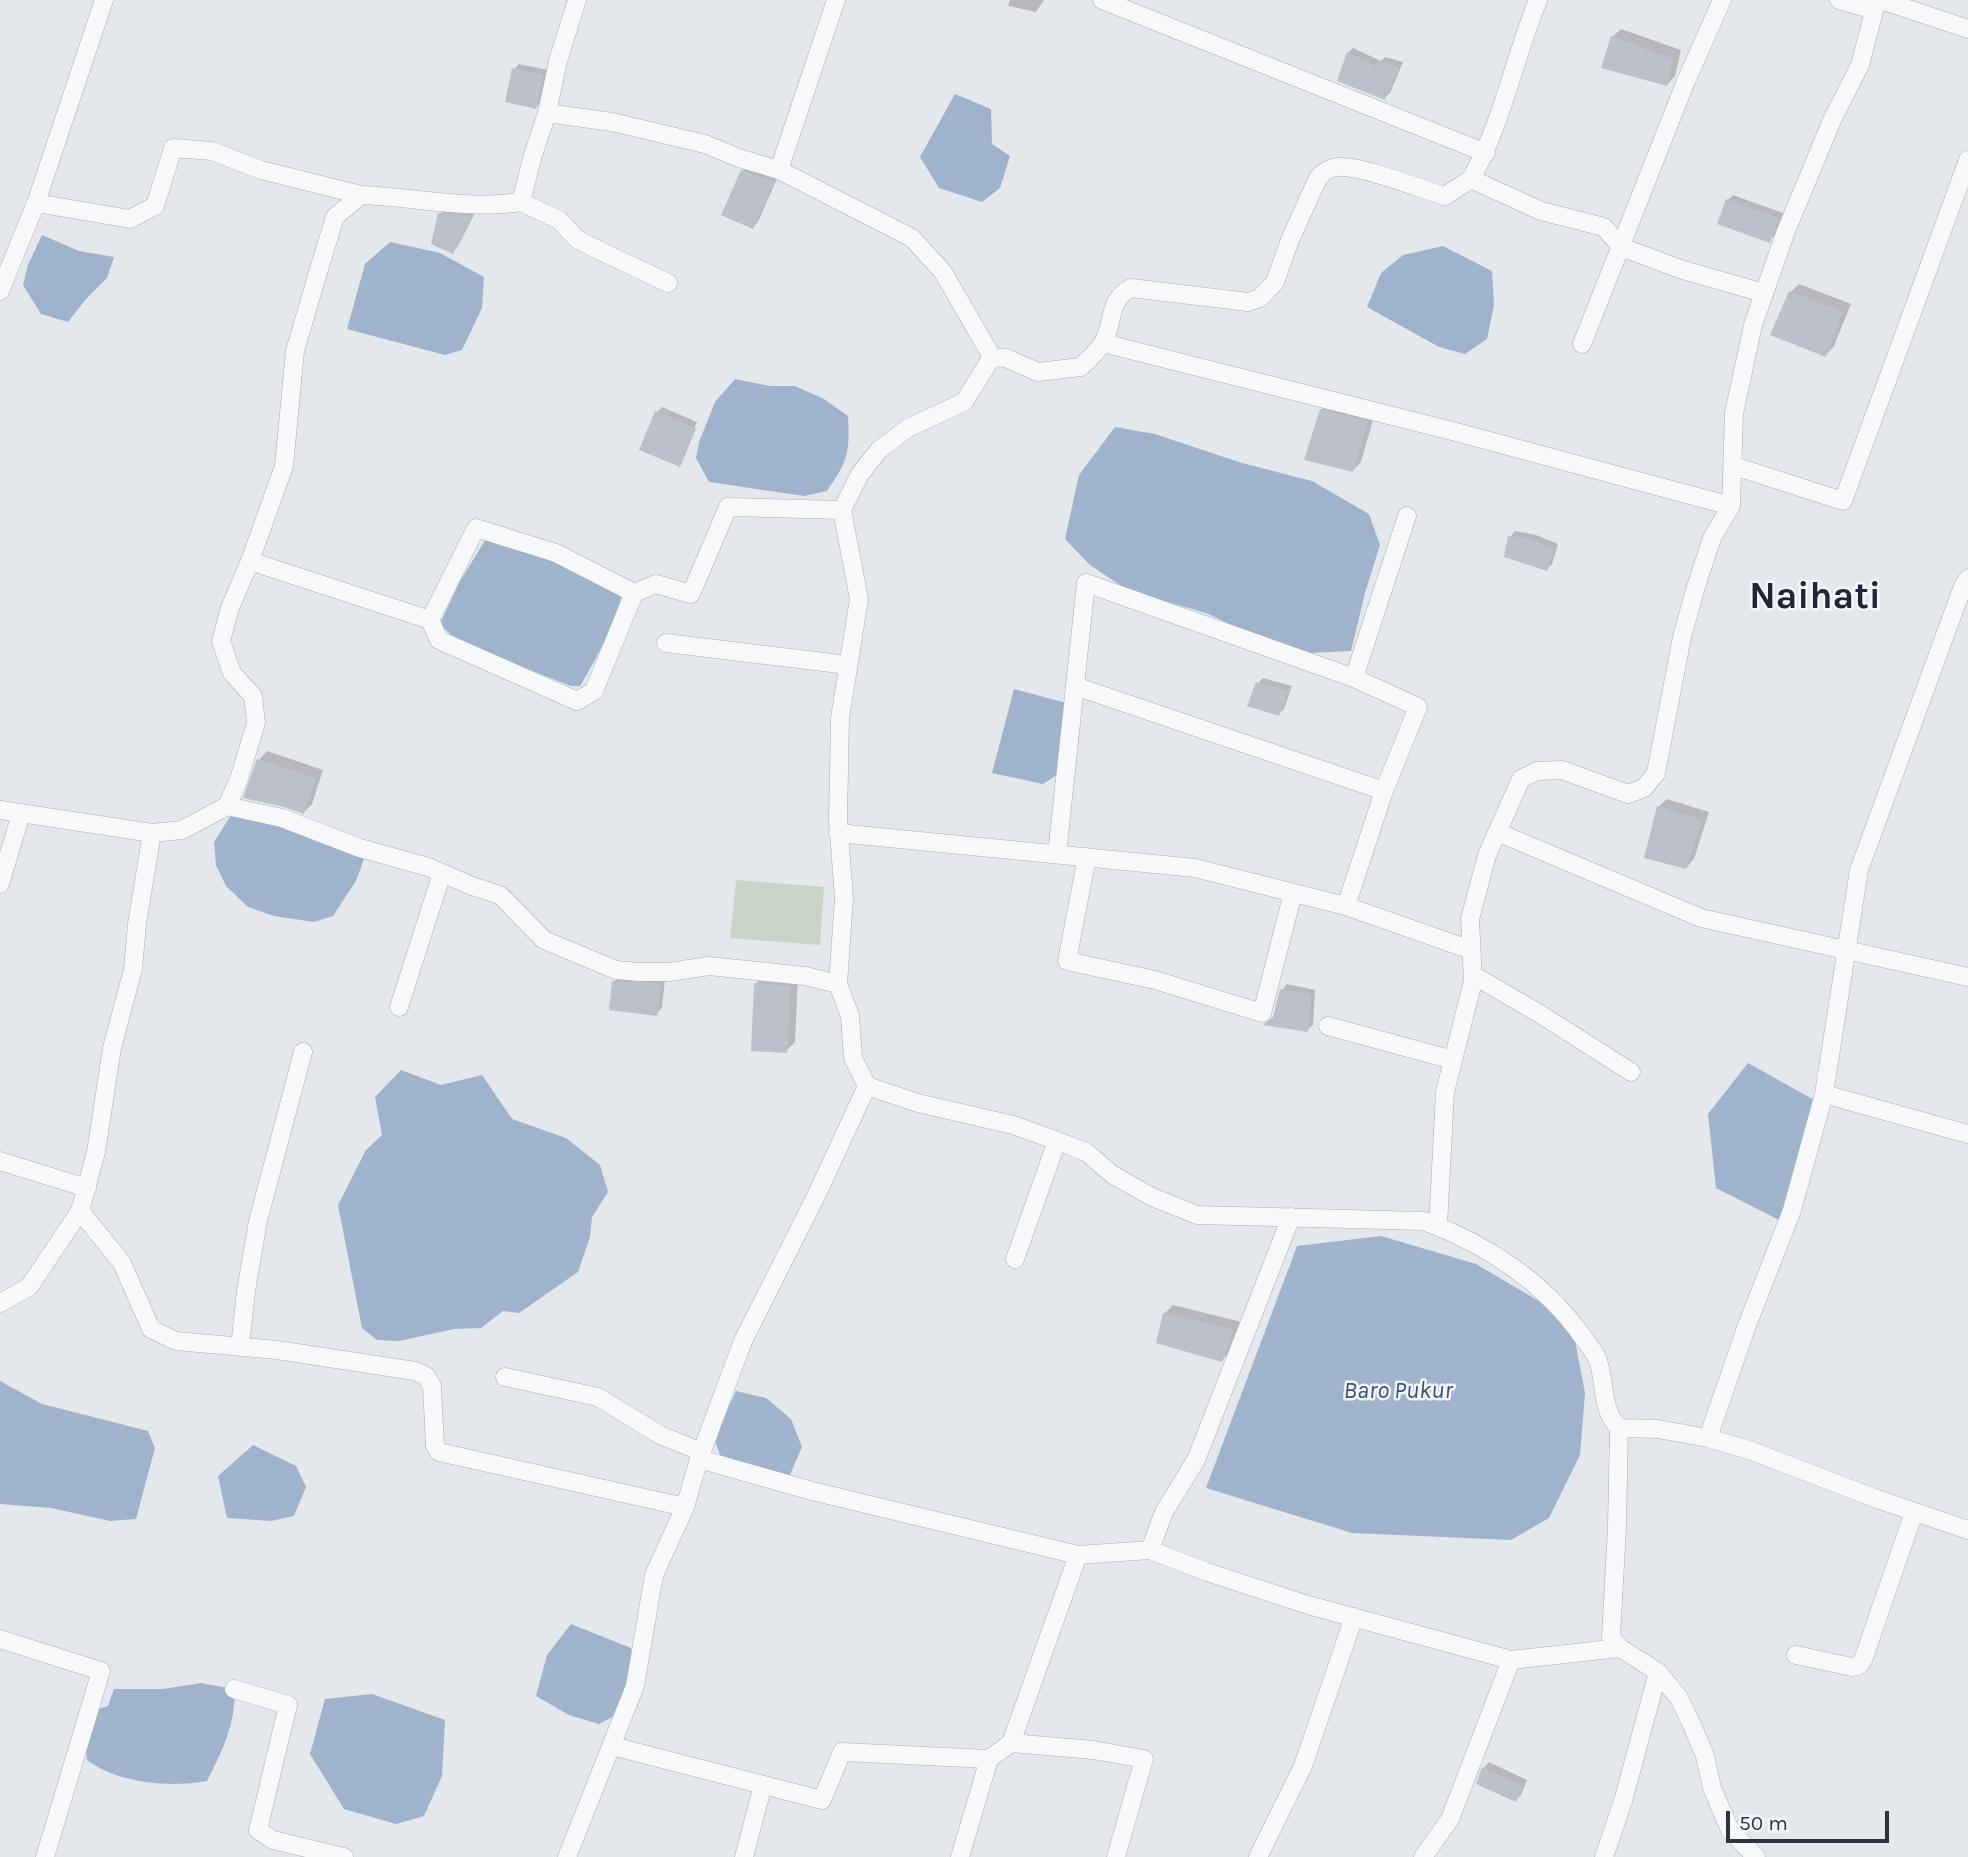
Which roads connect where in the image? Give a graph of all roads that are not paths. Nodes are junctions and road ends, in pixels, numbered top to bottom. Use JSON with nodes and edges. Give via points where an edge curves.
{"nodes":[{"id":1,"x":104,"y":0,"type":"edge"},
{"id":2,"x":577,"y":0,"type":"edge"},
{"id":3,"x":836,"y":0,"type":"edge"},
{"id":4,"x":1102,"y":0,"type":"edge"},
{"id":5,"x":1538,"y":0,"type":"edge"},
{"id":6,"x":1722,"y":0,"type":"edge"},
{"id":7,"x":1839,"y":0,"type":"edge"},
{"id":8,"x":1878,"y":4,"type":"edge"},
{"id":9,"x":1968,"y":29,"type":"edge"},
{"id":10,"x":547,"y":113,"type":"junction"},
{"id":11,"x":1486,"y":152,"type":"junction"},
{"id":12,"x":1968,"y":160,"type":"edge"},
{"id":13,"x":779,"y":170,"type":"junction"},
{"id":14,"x":1471,"y":179,"type":"junction"},
{"id":15,"x":361,"y":195,"type":"junction"},
{"id":16,"x":521,"y":202,"type":"junction"},
{"id":17,"x":36,"y":203,"type":"junction"},
{"id":18,"x":1621,"y":247,"type":"junction"},
{"id":19,"x":668,"y":283,"type":"dead end"},
{"id":20,"x":0,"y":291,"type":"edge"},
{"id":21,"x":1764,"y":293,"type":"junction"},
{"id":22,"x":1103,"y":343,"type":"junction"},
{"id":23,"x":1582,"y":344,"type":"dead end"},
{"id":24,"x":992,"y":357,"type":"junction"},
{"id":25,"x":1734,"y":466,"type":"junction"},
{"id":26,"x":1731,"y":506,"type":"junction"},
{"id":27,"x":842,"y":510,"type":"junction"},
{"id":28,"x":1407,"y":516,"type":"dead end"},
{"id":29,"x":250,"y":561,"type":"junction"},
{"id":30,"x":1968,"y":579,"type":"edge"},
{"id":31,"x":634,"y":593,"type":"junction"},
{"id":32,"x":429,"y":620,"type":"junction"},
{"id":33,"x":666,"y":643,"type":"dead end"},
{"id":34,"x":848,"y":665,"type":"junction"},
{"id":35,"x":1354,"y":678,"type":"junction"},
{"id":36,"x":1075,"y":686,"type":"junction"},
{"id":37,"x":1384,"y":790,"type":"junction"},
{"id":38,"x":227,"y":806,"type":"junction"},
{"id":39,"x":0,"y":810,"type":"edge"},
{"id":40,"x":21,"y":814,"type":"junction"},
{"id":41,"x":152,"y":832,"type":"junction"},
{"id":42,"x":1497,"y":832,"type":"junction"},
{"id":43,"x":838,"y":833,"type":"junction"},
{"id":44,"x":1057,"y":854,"type":"junction"},
{"id":45,"x":1087,"y":857,"type":"junction"},
{"id":46,"x":442,"y":873,"type":"junction"},
{"id":47,"x":0,"y":884,"type":"edge"},
{"id":48,"x":1293,"y":893,"type":"junction"},
{"id":49,"x":1346,"y":906,"type":"junction"},
{"id":50,"x":1846,"y":949,"type":"junction"},
{"id":51,"x":1471,"y":950,"type":"junction"},
{"id":52,"x":1473,"y":975,"type":"junction"},
{"id":53,"x":1968,"y":976,"type":"edge"},
{"id":54,"x":838,"y":984,"type":"junction"},
{"id":55,"x":399,"y":1007,"type":"dead end"},
{"id":56,"x":1328,"y":1027,"type":"dead end"},
{"id":57,"x":303,"y":1052,"type":"dead end"},
{"id":58,"x":1453,"y":1060,"type":"junction"},
{"id":59,"x":1631,"y":1072,"type":"dead end"},
{"id":60,"x":867,"y":1086,"type":"junction"},
{"id":61,"x":1824,"y":1094,"type":"junction"},
{"id":62,"x":1968,"y":1134,"type":"edge"},
{"id":63,"x":1056,"y":1141,"type":"junction"},
{"id":64,"x":0,"y":1161,"type":"edge"},
{"id":65,"x":87,"y":1188,"type":"junction"},
{"id":66,"x":80,"y":1211,"type":"junction"},
{"id":67,"x":1292,"y":1217,"type":"junction"},
{"id":68,"x":1438,"y":1226,"type":"junction"},
{"id":69,"x":1015,"y":1259,"type":"dead end"},
{"id":70,"x":0,"y":1303,"type":"edge"},
{"id":71,"x":240,"y":1347,"type":"junction"},
{"id":72,"x":505,"y":1377,"type":"dead end"},
{"id":73,"x":1619,"y":1428,"type":"junction"},
{"id":74,"x":1708,"y":1438,"type":"junction"},
{"id":75,"x":700,"y":1455,"type":"junction"},
{"id":76,"x":685,"y":1507,"type":"junction"},
{"id":77,"x":1914,"y":1512,"type":"junction"},
{"id":78,"x":1968,"y":1530,"type":"edge"},
{"id":79,"x":1150,"y":1550,"type":"junction"},
{"id":80,"x":1078,"y":1555,"type":"junction"},
{"id":81,"x":1354,"y":1617,"type":"junction"},
{"id":82,"x":1,"y":1643,"type":"edge"},
{"id":83,"x":1620,"y":1648,"type":"junction"},
{"id":84,"x":1796,"y":1655,"type":"dead end"},
{"id":85,"x":1511,"y":1660,"type":"junction"},
{"id":86,"x":1658,"y":1672,"type":"junction"},
{"id":87,"x":234,"y":1689,"type":"dead end"},
{"id":88,"x":1011,"y":1743,"type":"junction"},
{"id":89,"x":612,"y":1746,"type":"junction"},
{"id":90,"x":989,"y":1759,"type":"junction"},
{"id":91,"x":763,"y":1785,"type":"junction"},
{"id":92,"x":271,"y":1849,"type":"edge"},
{"id":93,"x":45,"y":1857,"type":"edge"},
{"id":94,"x":344,"y":1857,"type":"edge"},
{"id":95,"x":567,"y":1857,"type":"edge"},
{"id":96,"x":744,"y":1857,"type":"edge"},
{"id":97,"x":960,"y":1857,"type":"edge"},
{"id":98,"x":1116,"y":1857,"type":"edge"},
{"id":99,"x":1258,"y":1857,"type":"edge"},
{"id":100,"x":1423,"y":1857,"type":"edge"},
{"id":101,"x":1604,"y":1857,"type":"edge"},
{"id":102,"x":1756,"y":1857,"type":"edge"}],
"edges":[{"from":1,"to":17,"type":"street"},
{"from":2,"to":10,"type":"street"},
{"from":3,"to":13,"type":"street"},
{"from":4,"to":11,"type":"street"},
{"from":5,"to":11,"type":"street"},
{"from":6,"to":18,"type":"street"},
{"from":7,"to":8,"type":"street"},
{"from":8,"to":9,"type":"street"},
{"from":8,"to":21,"type":"street","via":[[1860,65],[1833,118]]},
{"from":10,"to":13,"type":"street","via":[[612,122],[705,144]]},
{"from":10,"to":16,"type":"street"},
{"from":11,"to":14,"type":"street"},
{"from":12,"to":25,"type":"street","via":[[1843,501]]},
{"from":13,"to":24,"type":"street","via":[[912,238],[943,272]]},
{"from":14,"to":18,"type":"street","via":[[1541,211],[1604,227]]},
{"from":14,"to":22,"type":"street","via":[[1445,196],[1341,166],[1325,171],[1269,291],[1248,302],[1131,288],[1121,293],[1114,306]]},
{"from":15,"to":16,"type":"street","via":[[453,204]]},
{"from":15,"to":17,"type":"street","via":[[261,170],[212,150],[173,148],[155,206],[131,219]]},
{"from":15,"to":29,"type":"street","via":[[335,217],[319,269],[295,351],[284,466]]},
{"from":16,"to":19,"type":"street","via":[[559,220],[577,239]]},
{"from":17,"to":20,"type":"street"},
{"from":18,"to":21,"type":"street"},
{"from":18,"to":23,"type":"street"},
{"from":21,"to":25,"type":"street","via":[[1734,413]]},
{"from":22,"to":24,"type":"street","via":[[1081,367],[1038,372]]},
{"from":22,"to":26,"type":"street"},
{"from":24,"to":27,"type":"street","via":[[964,402],[908,428],[879,450],[860,474]]},
{"from":25,"to":26,"type":"street"},
{"from":26,"to":42,"type":"street","via":[[1712,538],[1695,590],[1656,773],[1644,788],[1628,794],[1562,770],[1537,771],[1521,779]]},
{"from":27,"to":31,"type":"street","via":[[728,507],[691,594],[656,584]]},
{"from":27,"to":34,"type":"street","via":[[859,599]]},
{"from":28,"to":35,"type":"street"},
{"from":29,"to":32,"type":"street"},
{"from":29,"to":38,"type":"street","via":[[221,641],[232,673],[253,696],[256,723]]},
{"from":30,"to":50,"type":"street","via":[[1858,870]]},
{"from":31,"to":32,"type":"street","via":[[556,553],[476,528]]},
{"from":31,"to":32,"type":"street","via":[[594,691],[577,701],[439,640]]},
{"from":33,"to":34,"type":"street"},
{"from":34,"to":43,"type":"street","via":[[840,718]]},
{"from":35,"to":36,"type":"street","via":[[1086,583]]},
{"from":35,"to":37,"type":"street","via":[[1418,707]]},
{"from":36,"to":37,"type":"street"},
{"from":36,"to":44,"type":"street"},
{"from":37,"to":49,"type":"street"},
{"from":38,"to":41,"type":"street","via":[[182,830]]},
{"from":38,"to":46,"type":"street","via":[[282,818]]},
{"from":39,"to":40,"type":"street"},
{"from":40,"to":41,"type":"street"},
{"from":40,"to":47,"type":"street"},
{"from":41,"to":65,"type":"street","via":[[133,969],[112,1048]]},
{"from":42,"to":50,"type":"street","via":[[1701,918]]},
{"from":42,"to":51,"type":"street","via":[[1470,919]]},
{"from":43,"to":44,"type":"street"},
{"from":43,"to":54,"type":"street","via":[[844,898]]},
{"from":44,"to":45,"type":"street"},
{"from":45,"to":48,"type":"street","via":[[1195,868]]},
{"from":45,"to":48,"type":"street","via":[[1067,961],[1155,980],[1262,1013]]},
{"from":46,"to":54,"type":"street","via":[[500,895],[544,940],[616,970],[669,972],[709,966],[805,975]]},
{"from":46,"to":55,"type":"street"},
{"from":48,"to":49,"type":"street"},
{"from":49,"to":51,"type":"street"},
{"from":50,"to":53,"type":"street"},
{"from":50,"to":61,"type":"street"},
{"from":51,"to":52,"type":"street"},
{"from":52,"to":58,"type":"street"},
{"from":52,"to":59,"type":"street"},
{"from":54,"to":60,"type":"street","via":[[849,1016],[853,1058]]},
{"from":56,"to":58,"type":"street"},
{"from":57,"to":71,"type":"street","via":[[258,1221]]},
{"from":58,"to":68,"type":"street","via":[[1444,1104]]},
{"from":60,"to":63,"type":"street"},
{"from":60,"to":75,"type":"street","via":[[743,1341]]},
{"from":61,"to":62,"type":"street"},
{"from":61,"to":74,"type":"street","via":[[1793,1210]]},
{"from":63,"to":67,"type":"street","via":[[1086,1152],[1113,1175],[1152,1197],[1197,1215]]},
{"from":63,"to":69,"type":"street"},
{"from":64,"to":65,"type":"street"},
{"from":65,"to":66,"type":"street"},
{"from":66,"to":70,"type":"street","via":[[29,1287]]},
{"from":66,"to":71,"type":"street","via":[[122,1263],[151,1329],[176,1341]]},
{"from":67,"to":68,"type":"street"},
{"from":67,"to":79,"type":"street","via":[[1196,1460],[1164,1512]]},
{"from":68,"to":73,"type":"street","via":[[1499,1258],[1540,1287],[1571,1320],[1597,1358],[1605,1403]]},
{"from":71,"to":76,"type":"street","via":[[415,1371],[426,1376],[432,1386],[439,1452]]},
{"from":72,"to":75,"type":"street","via":[[598,1398]]},
{"from":73,"to":74,"type":"street"},
{"from":73,"to":83,"type":"street","via":[[1611,1637]]},
{"from":74,"to":77,"type":"street"},
{"from":75,"to":76,"type":"street"},
{"from":75,"to":80,"type":"street","via":[[812,1491]]},
{"from":76,"to":89,"type":"street","via":[[654,1574],[635,1686]]},
{"from":77,"to":78,"type":"street"},
{"from":77,"to":84,"type":"street","via":[[1863,1660],[1852,1667]]},
{"from":79,"to":80,"type":"street"},
{"from":79,"to":81,"type":"street"},
{"from":80,"to":88,"type":"street"},
{"from":81,"to":85,"type":"street"},
{"from":81,"to":99,"type":"street","via":[[1303,1766]]},
{"from":82,"to":93,"type":"street","via":[[101,1671]]},
{"from":83,"to":85,"type":"street"},
{"from":83,"to":86,"type":"street"},
{"from":85,"to":100,"type":"street","via":[[1450,1819]]},
{"from":86,"to":101,"type":"street"},
{"from":86,"to":102,"type":"street","via":[[1692,1724],[1730,1830]]},
{"from":87,"to":92,"type":"street","via":[[288,1704],[258,1830]]},
{"from":88,"to":90,"type":"street"},
{"from":88,"to":98,"type":"street","via":[[1144,1759]]},
{"from":89,"to":91,"type":"street"},
{"from":89,"to":95,"type":"street"},
{"from":90,"to":91,"type":"street","via":[[842,1752],[822,1800]]},
{"from":90,"to":97,"type":"street"},
{"from":91,"to":96,"type":"street"},
{"from":92,"to":94,"type":"street"}]}
